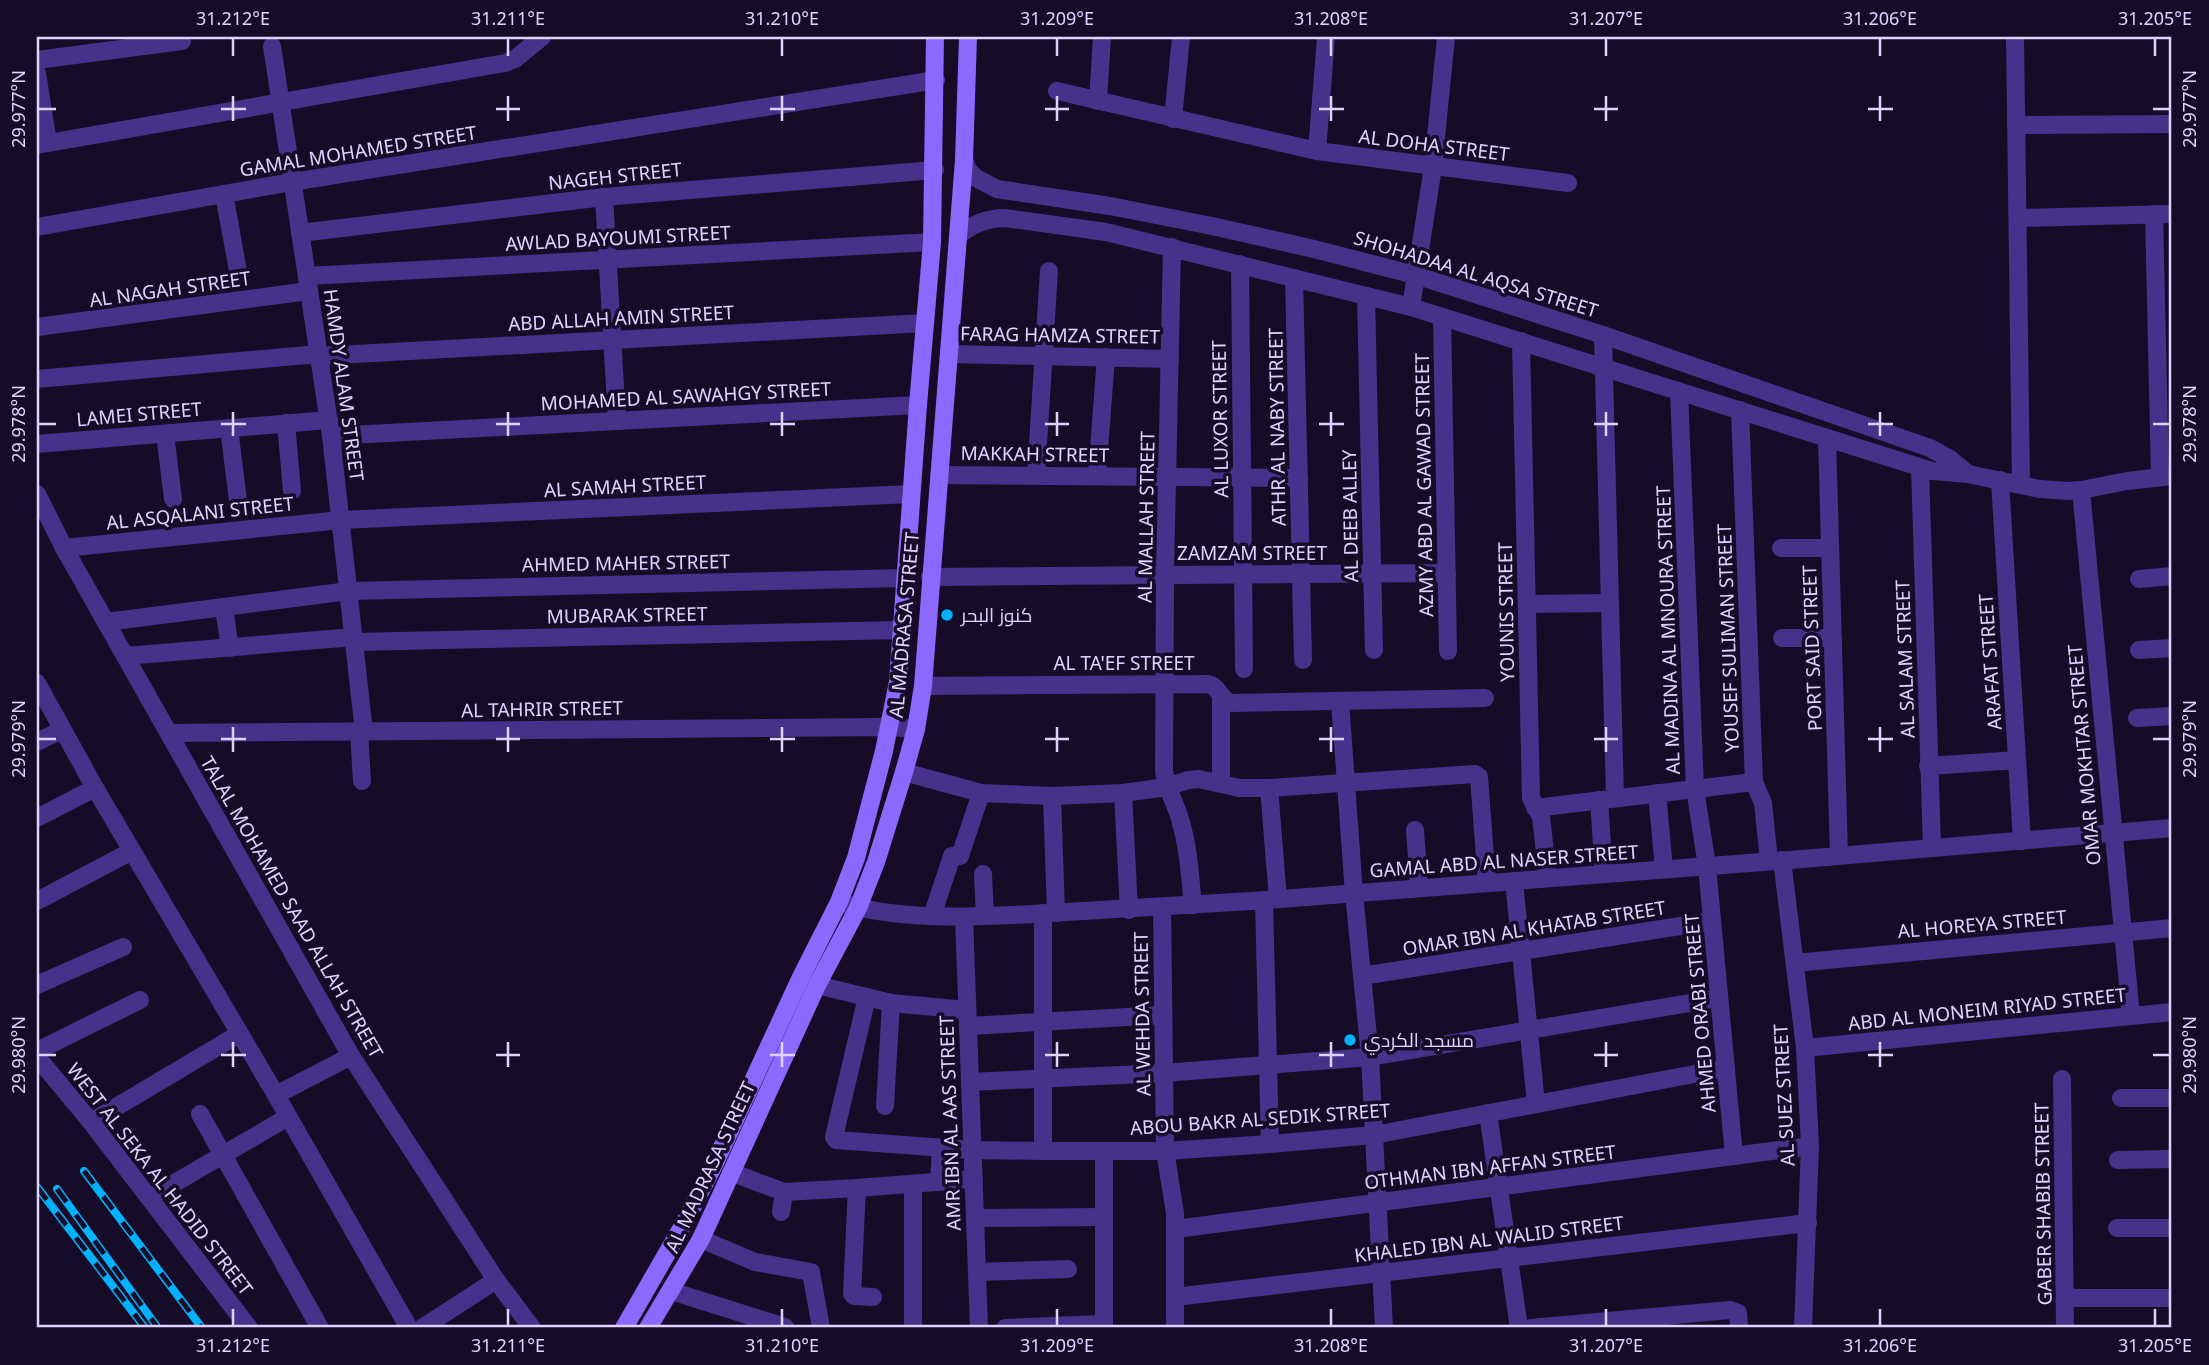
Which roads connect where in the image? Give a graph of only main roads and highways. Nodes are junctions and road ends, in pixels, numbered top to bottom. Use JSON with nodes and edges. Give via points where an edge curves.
{"nodes":[{"id":1,"x":935,"y":37,"type":"edge"},
{"id":2,"x":968,"y":37,"type":"edge"},
{"id":3,"x":624,"y":1328,"type":"edge"},
{"id":4,"x":648,"y":1328,"type":"edge"}],
"edges":[{"from":1,"to":3,"type":"main road","name":"AL MADRASA STREET","via":[[932,242],[898,682],[890,727],[856,858],[839,902],[687,1218]]},
{"from":2,"to":4,"type":"main road","name":"AL MADRASA STREET","via":[[964,160],[916,729],[858,908],[817,985],[701,1239]]}]}
